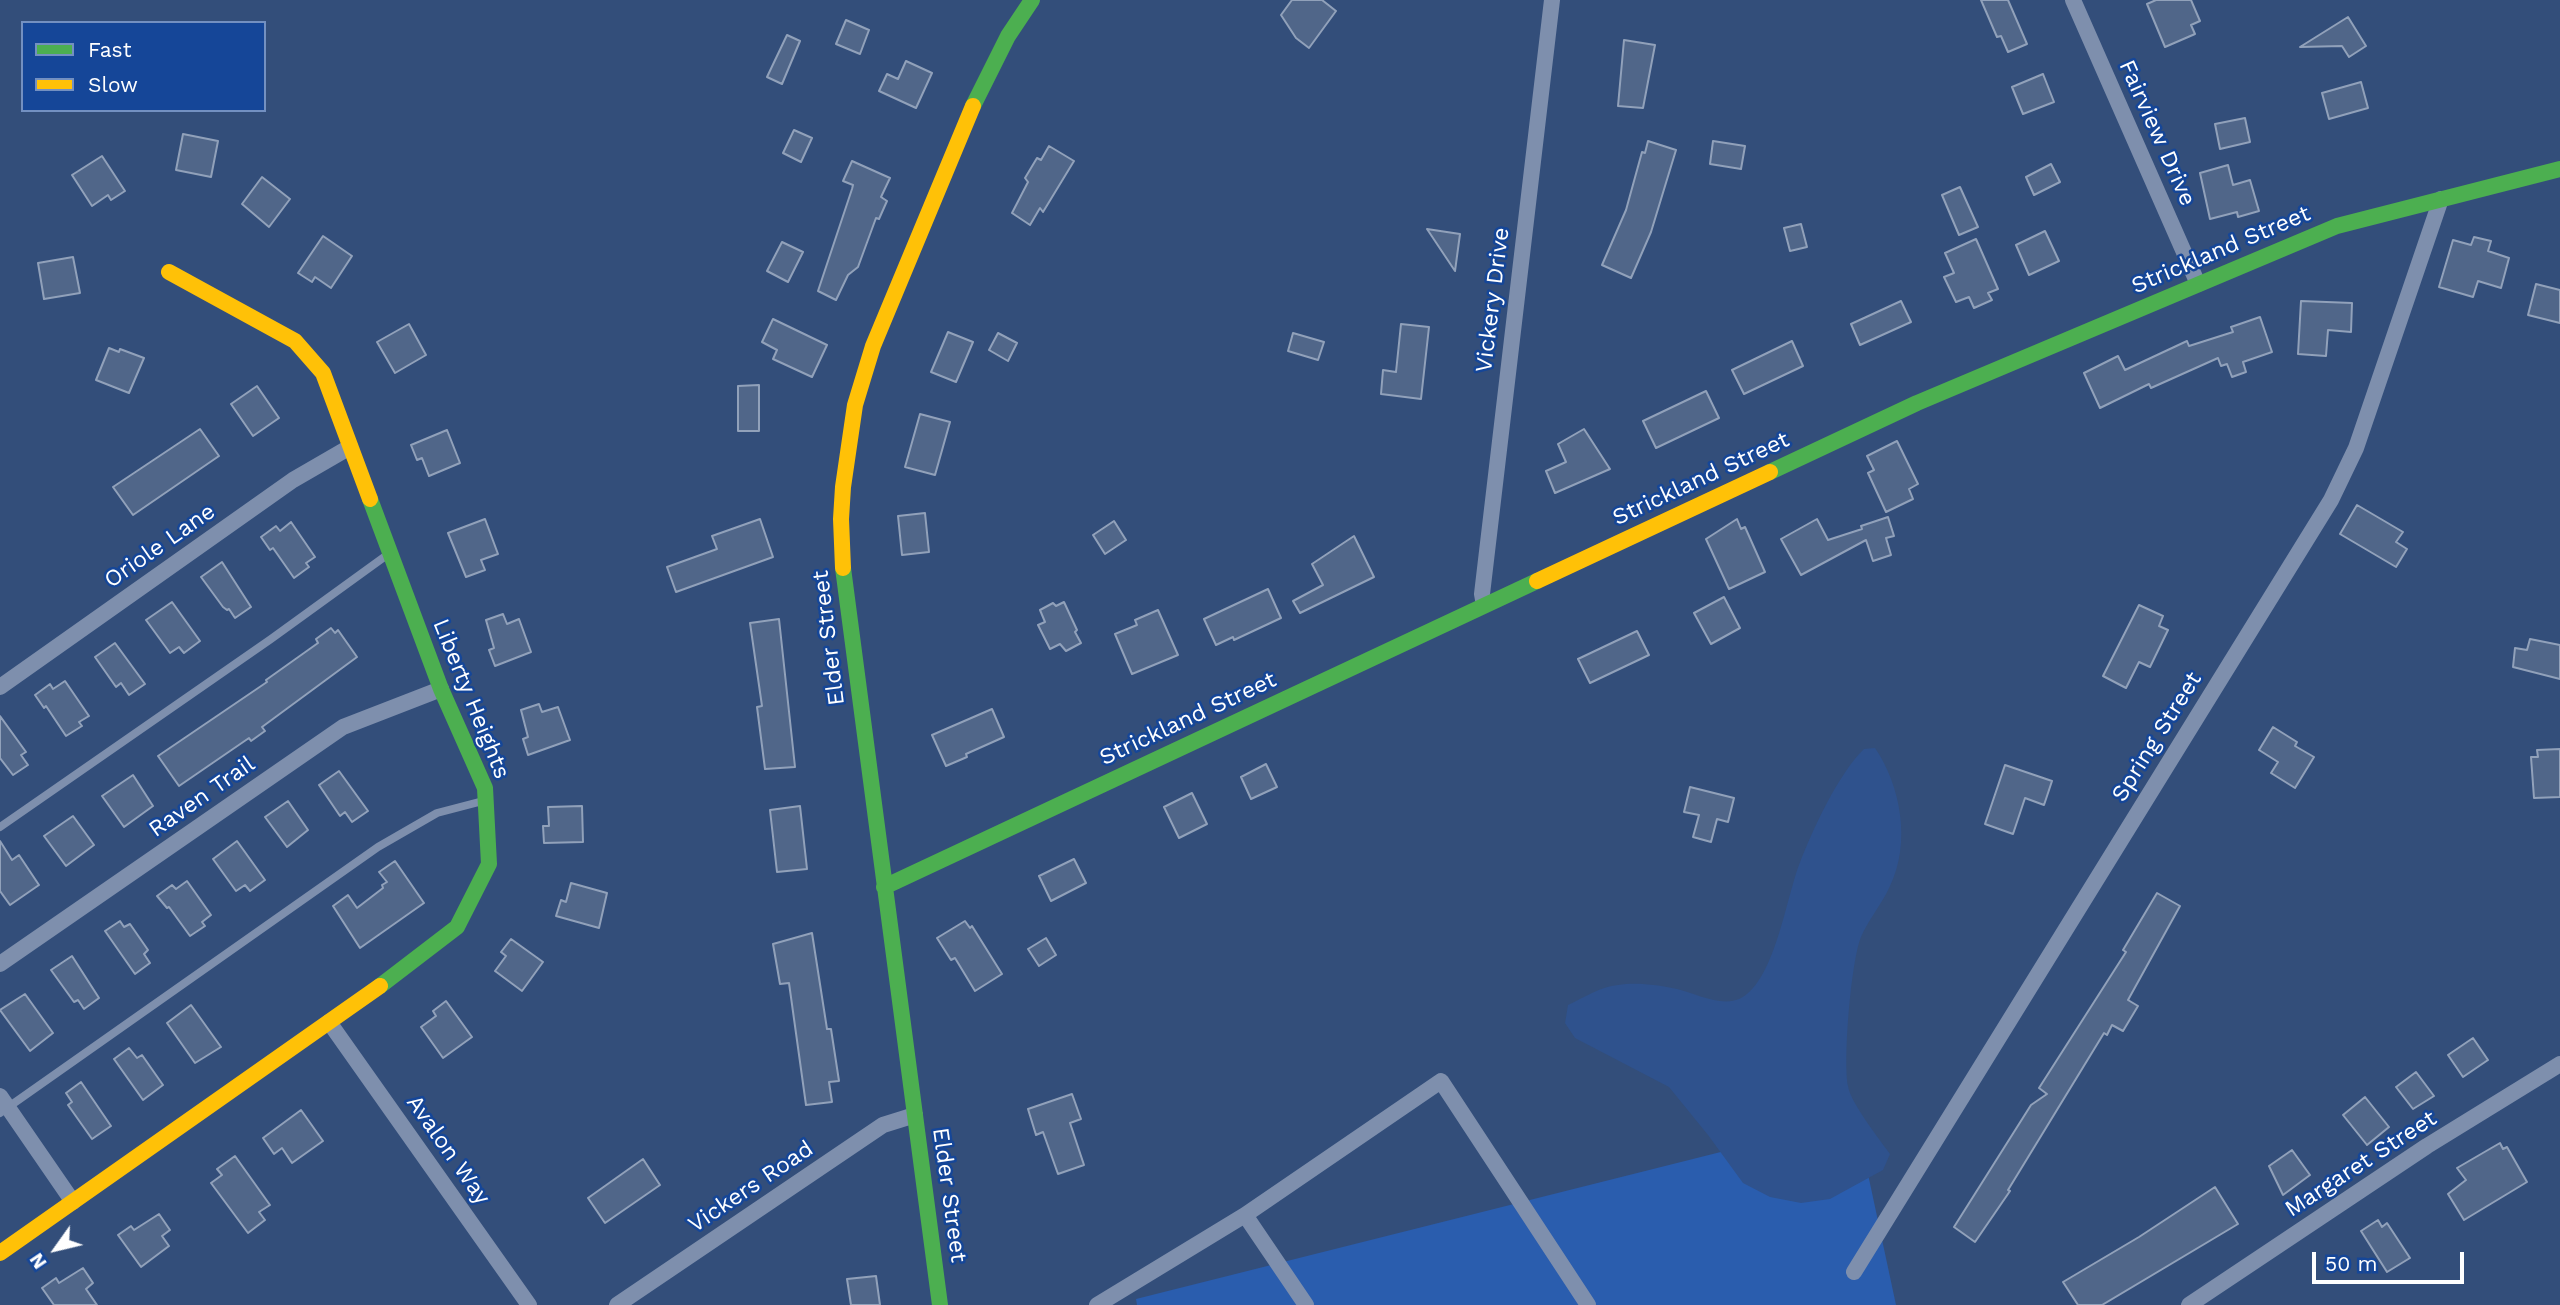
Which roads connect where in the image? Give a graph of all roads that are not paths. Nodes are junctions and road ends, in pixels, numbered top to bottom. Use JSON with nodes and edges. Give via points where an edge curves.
{"nodes":[{"id":1,"x":1032,"y":0,"type":"edge"},
{"id":2,"x":1552,"y":0,"type":"edge"},
{"id":3,"x":2073,"y":0,"type":"edge"},
{"id":4,"x":2560,"y":169,"type":"edge"},
{"id":5,"x":2441,"y":199,"type":"junction"},
{"id":6,"x":169,"y":272,"type":"dead end"},
{"id":7,"x":2198,"y":284,"type":"junction"},
{"id":8,"x":350,"y":447,"type":"junction"},
{"id":9,"x":390,"y":552,"type":"junction"},
{"id":10,"x":1484,"y":605,"type":"junction"},
{"id":11,"x":0,"y":687,"type":"edge"},
{"id":12,"x":442,"y":689,"type":"junction"},
{"id":13,"x":486,"y":800,"type":"junction"},
{"id":14,"x":0,"y":827,"type":"edge"},
{"id":15,"x":884,"y":887,"type":"junction"},
{"id":16,"x":0,"y":964,"type":"edge"},
{"id":17,"x":329,"y":1022,"type":"junction"},
{"id":18,"x":2560,"y":1064,"type":"edge"},
{"id":19,"x":3,"y":1105,"type":"edge"},
{"id":20,"x":915,"y":1115,"type":"junction"},
{"id":21,"x":73,"y":1202,"type":"junction"},
{"id":22,"x":1245,"y":1215,"type":"junction"},
{"id":23,"x":0,"y":1253,"type":"edge"},
{"id":24,"x":1854,"y":1272,"type":"dead end"},
{"id":25,"x":529,"y":1305,"type":"edge"},
{"id":26,"x":617,"y":1305,"type":"edge"},
{"id":27,"x":940,"y":1305,"type":"edge"},
{"id":28,"x":1097,"y":1305,"type":"edge"},
{"id":29,"x":1306,"y":1305,"type":"edge"},
{"id":30,"x":1588,"y":1305,"type":"edge"},
{"id":31,"x":2189,"y":1305,"type":"edge"}],
"edges":[{"from":1,"to":15,"type":"street","name":"Elder Street","via":[[982,84],[873,346],[855,405],[842,498],[843,576]]},
{"from":2,"to":10,"type":"street","name":"Vickery Drive"},
{"from":3,"to":7,"type":"street","name":"Fairview Drive"},
{"from":4,"to":5,"type":"street","name":"Strickland Street"},
{"from":5,"to":7,"type":"street","name":"Strickland Street","via":[[2337,226]]},
{"from":5,"to":24,"type":"street","name":"Spring Street","via":[[2356,448],[2331,500]]},
{"from":6,"to":8,"type":"street","name":"Liberty Heights","via":[[295,341],[323,373]]},
{"from":7,"to":10,"type":"street","name":"Strickland Street","via":[[1917,403]]},
{"from":8,"to":9,"type":"street","name":"Liberty Heights"},
{"from":8,"to":11,"type":"street","name":"Oriole Lane","via":[[293,480]]},
{"from":9,"to":12,"type":"street","name":"Liberty Heights"},
{"from":9,"to":14,"type":"lane"},
{"from":10,"to":15,"type":"street","name":"Strickland Street"},
{"from":12,"to":13,"type":"street","name":"Liberty Heights"},
{"from":12,"to":16,"type":"street","name":"Raven Trail","via":[[343,727]]},
{"from":13,"to":17,"type":"street","name":"Liberty Heights","via":[[489,863],[457,927]]},
{"from":13,"to":19,"type":"lane","via":[[437,813],[378,847]]},
{"from":15,"to":20,"type":"street","name":"Elder Street"},
{"from":17,"to":21,"type":"street","name":"Liberty Heights"},
{"from":17,"to":25,"type":"street","name":"Avalon Way"},
{"from":18,"to":31,"type":"street","name":"Margaret Street","via":[[2427,1146]]},
{"from":19,"to":21,"type":"street"},
{"from":20,"to":26,"type":"street","name":"Vickers Road","via":[[883,1125]]},
{"from":20,"to":27,"type":"street","name":"Elder Street"},
{"from":21,"to":23,"type":"street","name":"Liberty Heights"},
{"from":22,"to":28,"type":"street"},
{"from":22,"to":29,"type":"street"},
{"from":22,"to":30,"type":"street","via":[[1441,1081]]}]}
